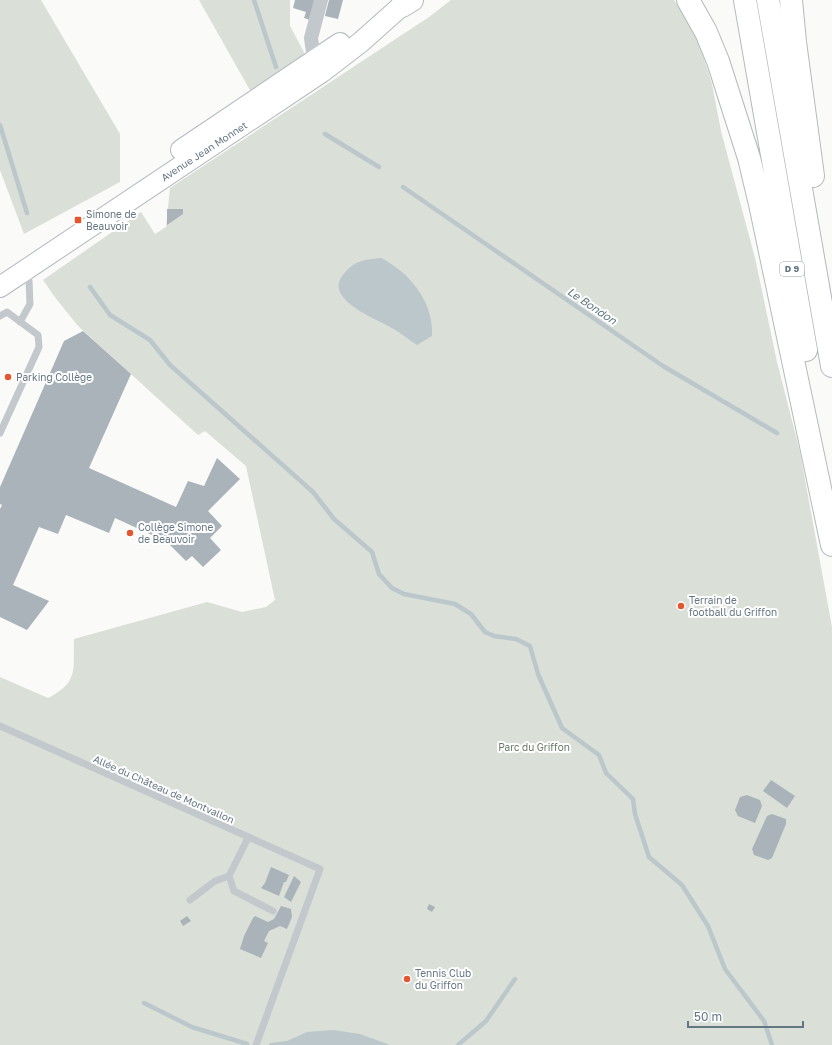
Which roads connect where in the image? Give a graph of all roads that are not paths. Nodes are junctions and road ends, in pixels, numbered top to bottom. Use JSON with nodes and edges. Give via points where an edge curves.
{"nodes":[{"id":1,"x":321,"y":0,"type":"edge"},
{"id":2,"x":688,"y":0,"type":"edge"},
{"id":3,"x":741,"y":0,"type":"edge"},
{"id":4,"x":744,"y":0,"type":"edge"},
{"id":5,"x":768,"y":0,"type":"edge"},
{"id":6,"x":791,"y":0,"type":"edge"},
{"id":7,"x":407,"y":2,"type":"edge"},
{"id":8,"x":751,"y":35,"type":"junction"},
{"id":9,"x":314,"y":60,"type":"junction"},
{"id":10,"x":298,"y":79,"type":"junction"},
{"id":11,"x":51,"y":245,"type":"junction"},
{"id":12,"x":0,"y":272,"type":"edge"},
{"id":13,"x":28,"y":275,"type":"junction"},
{"id":14,"x":0,"y":287,"type":"edge"},
{"id":15,"x":0,"y":316,"type":"edge"},
{"id":16,"x":832,"y":320,"type":"edge"},
{"id":17,"x":20,"y":322,"type":"junction"},
{"id":18,"x":832,"y":366,"type":"edge"},
{"id":19,"x":0,"y":433,"type":"edge"},
{"id":20,"x":832,"y":502,"type":"edge"},
{"id":21,"x":832,"y":545,"type":"edge"},
{"id":22,"x":0,"y":726,"type":"edge"},
{"id":23,"x":248,"y":838,"type":"junction"},
{"id":24,"x":229,"y":876,"type":"junction"},
{"id":25,"x":190,"y":900,"type":"dead end"},
{"id":26,"x":273,"y":911,"type":"dead end"},
{"id":27,"x":256,"y":1045,"type":"edge"}],
"edges":[{"from":1,"to":9,"type":"street","via":[[311,38]]},
{"from":2,"to":21,"type":"highway","via":[[706,32],[718,61],[749,158]]},
{"from":3,"to":8,"type":"highway"},
{"from":4,"to":8,"type":"highway","number":"D 9"},
{"from":5,"to":18,"type":"highway","number":"D 9"},
{"from":6,"to":16,"type":"highway"},
{"from":7,"to":9,"type":"street","name":"Avenue Jean Monnet"},
{"from":7,"to":10,"type":"street","name":"Avenue Jean Monnet","via":[[361,42]]},
{"from":8,"to":20,"type":"highway","number":"D 9"},
{"from":9,"to":10,"type":"street","name":"Avenue Jean Monnet"},
{"from":10,"to":11,"type":"street","name":"Avenue Jean Monnet"},
{"from":11,"to":12,"type":"street","name":"Avenue Jean Monnet"},
{"from":11,"to":13,"type":"street","name":"Avenue Jean Monnet"},
{"from":13,"to":14,"type":"street","name":"Avenue Jean Monnet"},
{"from":13,"to":17,"type":"lane","via":[[30,304]]},
{"from":15,"to":17,"type":"lane","via":[[7,312]]},
{"from":17,"to":19,"type":"lane","via":[[38,335],[39,347]]},
{"from":22,"to":23,"type":"lane","name":"Allée du Château de Montvallon"},
{"from":23,"to":24,"type":"lane"},
{"from":23,"to":27,"type":"lane","name":"Allée du Château de Montvallon","via":[[320,869]]},
{"from":24,"to":25,"type":"lane","via":[[215,881]]},
{"from":24,"to":26,"type":"lane","via":[[234,891]]}]}
